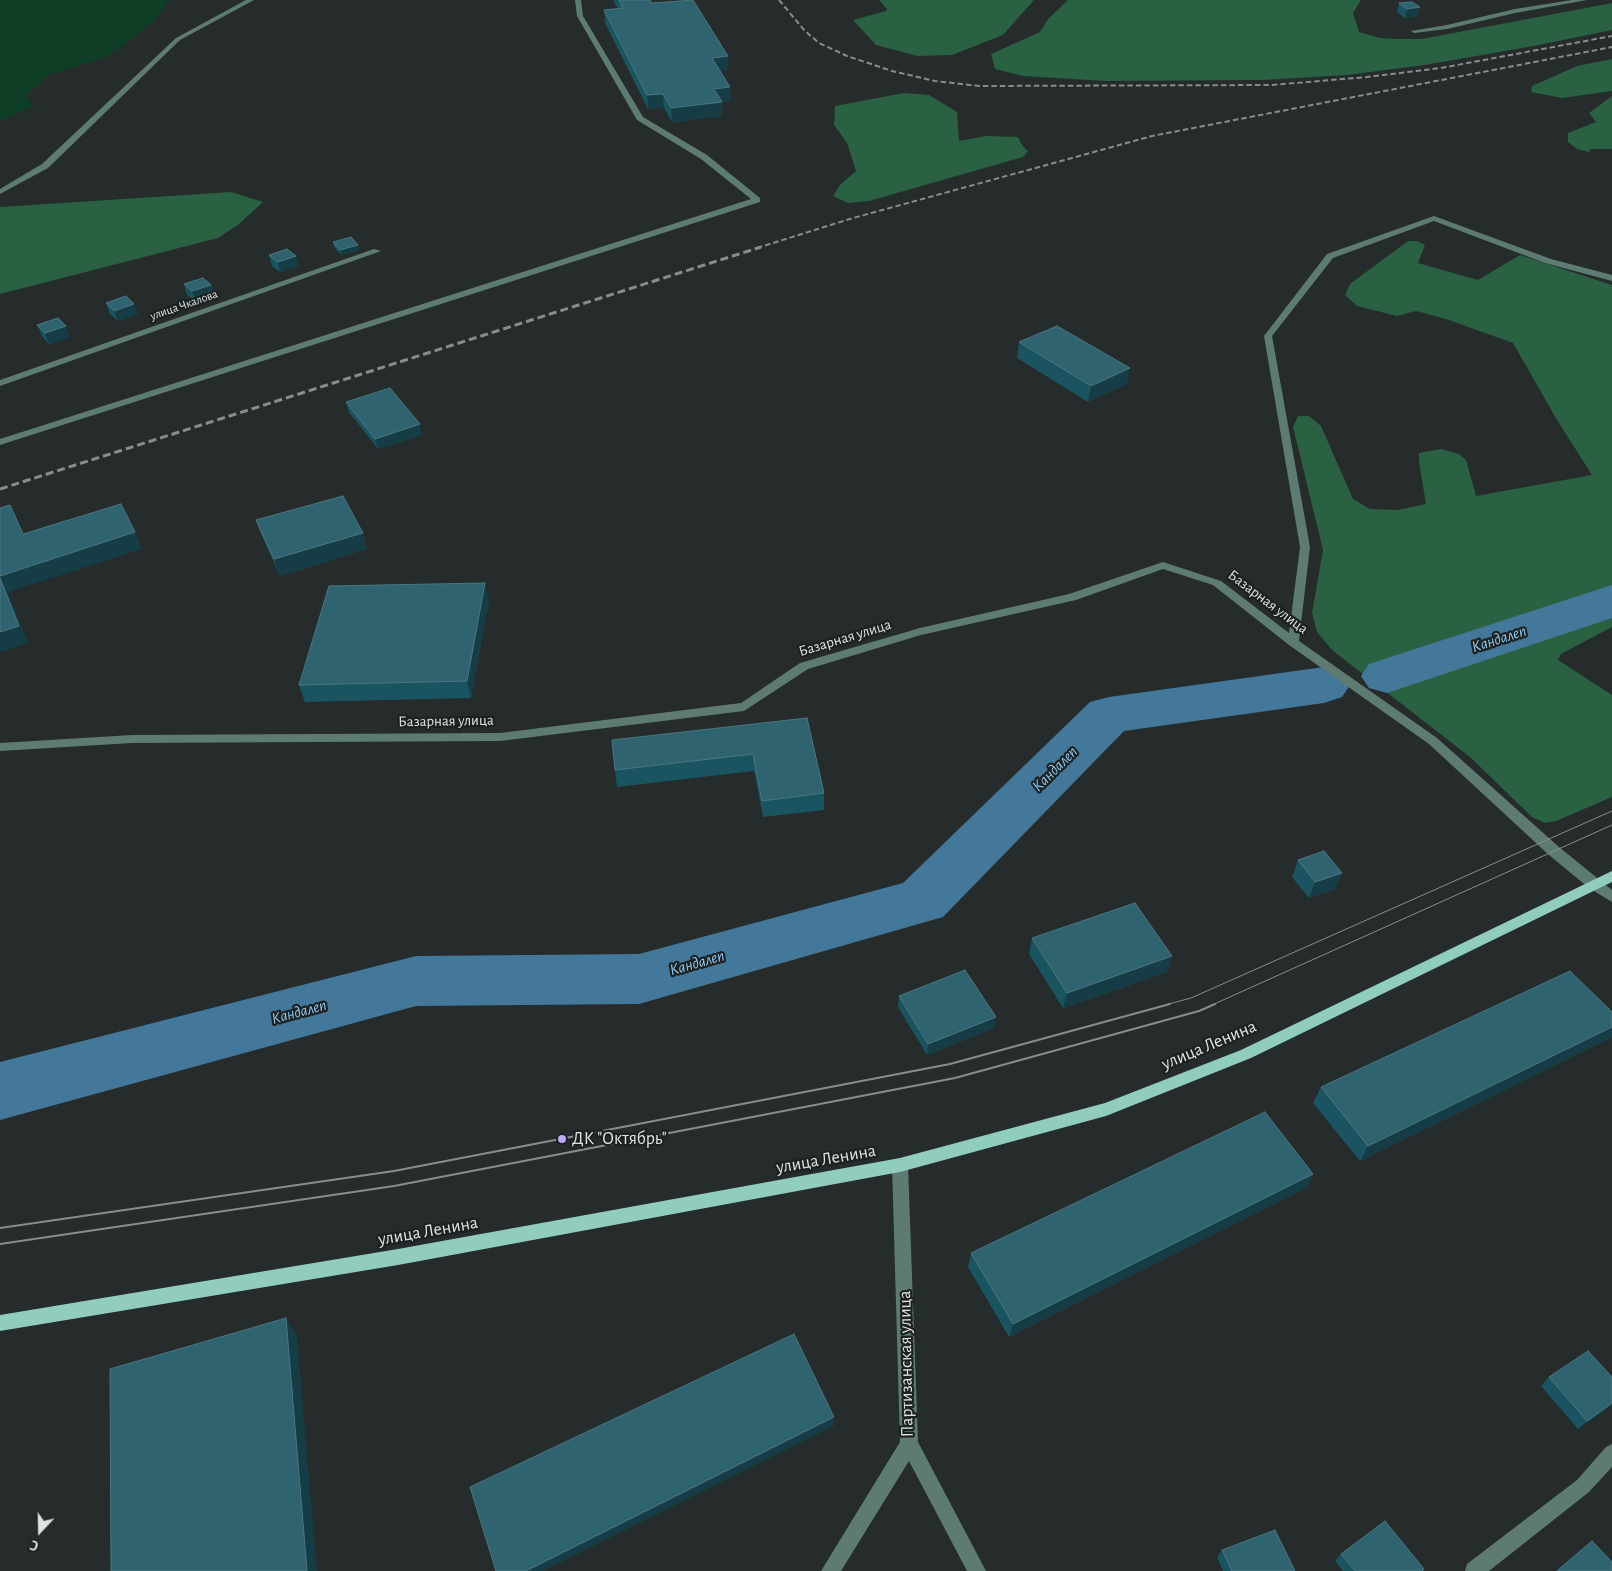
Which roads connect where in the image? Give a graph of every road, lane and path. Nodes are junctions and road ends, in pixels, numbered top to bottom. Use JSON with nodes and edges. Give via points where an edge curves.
{"nodes":[{"id":1,"x":251,"y":0,"type":"edge"},
{"id":2,"x":578,"y":0,"type":"edge"},
{"id":3,"x":1584,"y":0,"type":"edge"},
{"id":4,"x":1414,"y":31,"type":"dead end"},
{"id":5,"x":0,"y":192,"type":"edge"},
{"id":6,"x":377,"y":251,"type":"dead end"},
{"id":7,"x":1612,"y":278,"type":"edge"},
{"id":8,"x":0,"y":383,"type":"edge"},
{"id":9,"x":0,"y":442,"type":"edge"},
{"id":10,"x":1293,"y":642,"type":"junction"},
{"id":11,"x":0,"y":747,"type":"edge"},
{"id":12,"x":1612,"y":876,"type":"edge"},
{"id":13,"x":1594,"y":884,"type":"junction"},
{"id":14,"x":1612,"y":897,"type":"edge"},
{"id":15,"x":900,"y":1165,"type":"junction"},
{"id":16,"x":0,"y":1323,"type":"edge"},
{"id":17,"x":909,"y":1444,"type":"junction"},
{"id":18,"x":1612,"y":1453,"type":"edge"},
{"id":19,"x":830,"y":1571,"type":"edge"},
{"id":20,"x":977,"y":1571,"type":"edge"},
{"id":21,"x":1474,"y":1571,"type":"edge"}],
"edges":[{"from":1,"to":5,"type":"street","via":[[178,39],[45,166]]},
{"from":2,"to":9,"type":"street","via":[[580,16],[640,118],[704,157],[757,200]]},
{"from":3,"to":4,"type":"street"},
{"from":6,"to":8,"type":"street","name":"улица Чкалова"},
{"from":7,"to":10,"type":"street","via":[[1548,261],[1434,218],[1330,256],[1268,336],[1305,547]]},
{"from":10,"to":11,"type":"street","name":"Базарная улица","via":[[1217,583],[1163,565],[1072,597],[920,632],[804,666],[744,707],[500,737],[132,739]]},
{"from":10,"to":13,"type":"street","name":"Базарная улица","via":[[1433,741]]},
{"from":12,"to":13,"type":"main road","name":"улица Ленина"},
{"from":13,"to":14,"type":"street","name":"Базарная улица"},
{"from":13,"to":15,"type":"main road","name":"улица Ленина","via":[[1246,1054],[1106,1109]]},
{"from":15,"to":16,"type":"main road","name":"улица Ленина","via":[[398,1257]]},
{"from":15,"to":17,"type":"street","name":"Партизанская улица"},
{"from":17,"to":19,"type":"street","name":"Партизанская улица"},
{"from":17,"to":20,"type":"street"},
{"from":18,"to":21,"type":"street","via":[[1583,1486]]}]}
